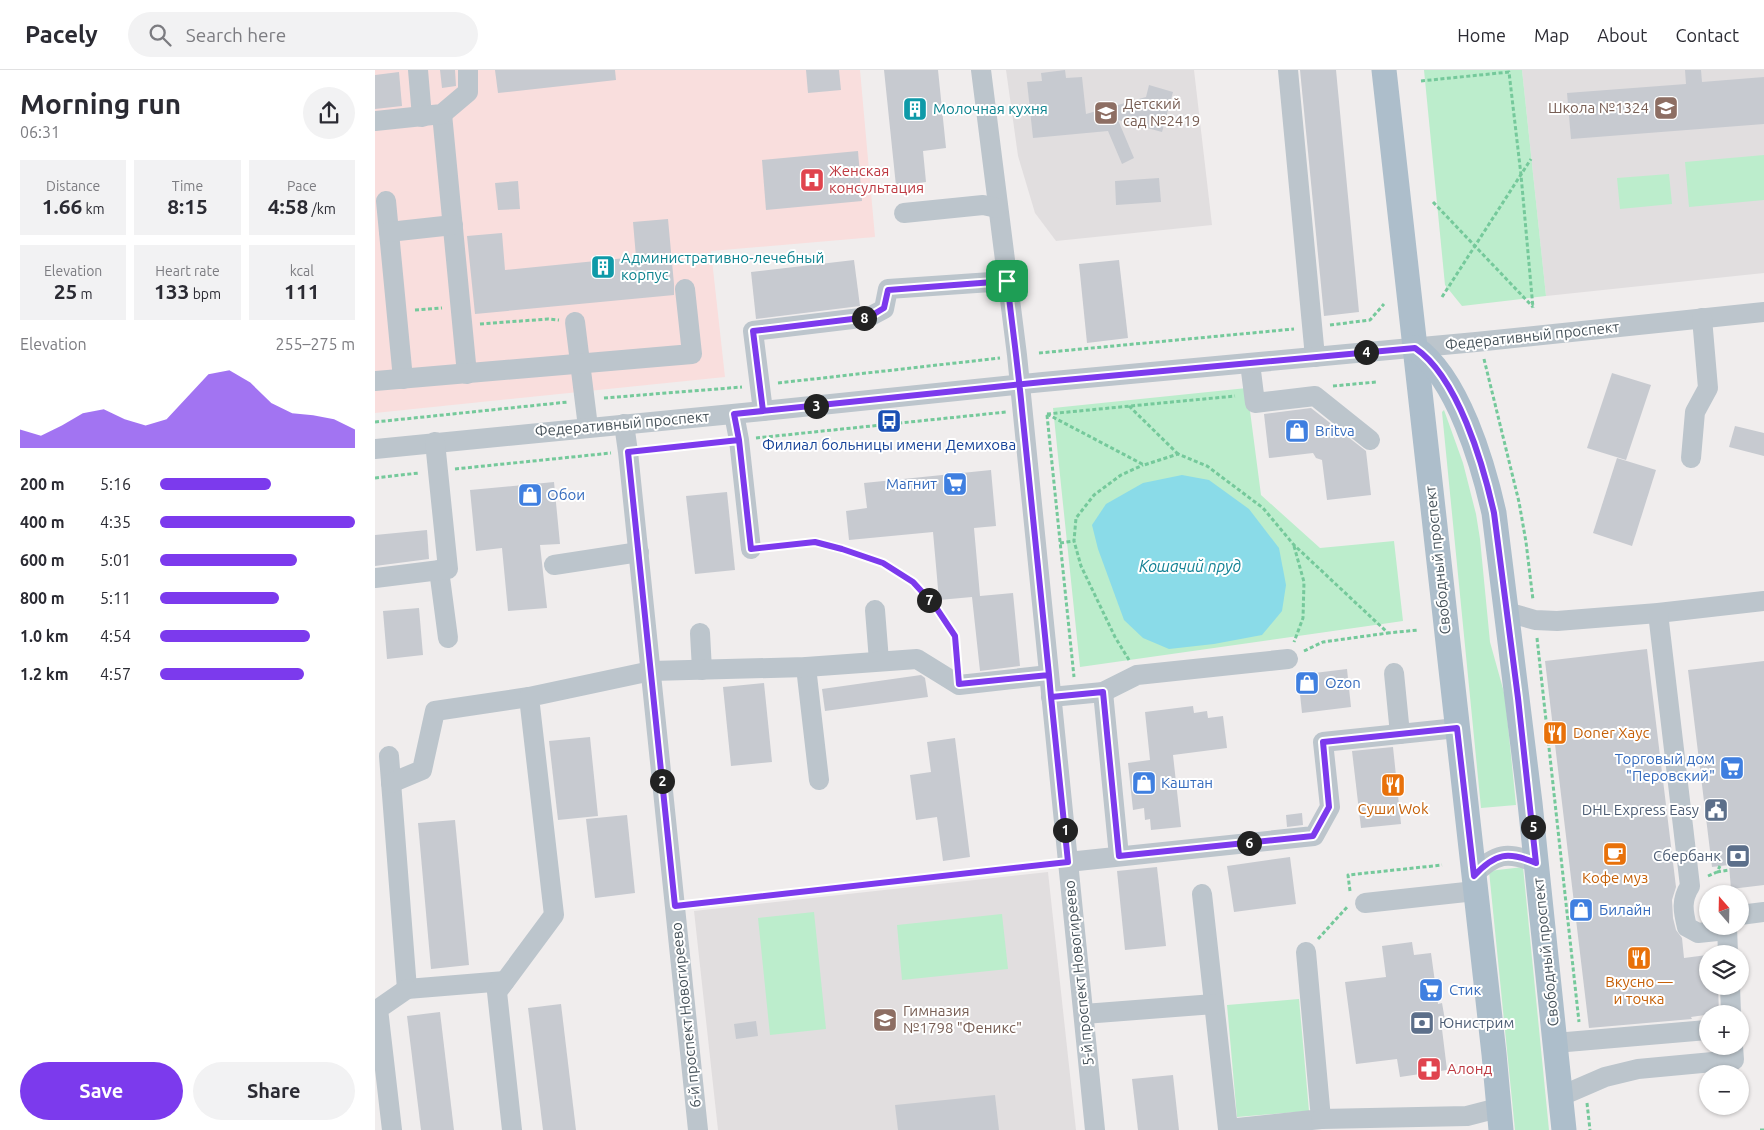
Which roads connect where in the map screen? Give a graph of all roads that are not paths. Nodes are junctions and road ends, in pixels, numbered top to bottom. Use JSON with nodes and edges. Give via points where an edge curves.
{"nodes":[{"id":1,"x":418,"y":70,"type":"edge"},
{"id":2,"x":467,"y":70,"type":"edge"},
{"id":3,"x":981,"y":70,"type":"edge"},
{"id":4,"x":1288,"y":70,"type":"edge"},
{"id":5,"x":1384,"y":70,"type":"edge"},
{"id":6,"x":442,"y":114,"type":"junction"},
{"id":7,"x":422,"y":116,"type":"junction"},
{"id":8,"x":375,"y":122,"type":"edge"},
{"id":9,"x":386,"y":201,"type":"dead end"},
{"id":10,"x":997,"y":208,"type":"junction"},
{"id":11,"x":904,"y":213,"type":"dead end"},
{"id":12,"x":453,"y":225,"type":"junction"},
{"id":13,"x":389,"y":232,"type":"junction"},
{"id":14,"x":1007,"y":281,"type":"junction"},
{"id":15,"x":685,"y":289,"type":"dead end"},
{"id":16,"x":1764,"y":312,"type":"edge"},
{"id":17,"x":1702,"y":318,"type":"junction"},
{"id":18,"x":575,"y":322,"type":"road end"},
{"id":19,"x":1415,"y":348,"type":"junction"},
{"id":20,"x":1315,"y":357,"type":"junction"},
{"id":21,"x":1250,"y":363,"type":"junction"},
{"id":22,"x":580,"y":364,"type":"junction"},
{"id":23,"x":467,"y":374,"type":"junction"},
{"id":24,"x":403,"y":379,"type":"junction"},
{"id":25,"x":375,"y":381,"type":"edge"},
{"id":26,"x":1020,"y":384,"type":"junction"},
{"id":27,"x":763,"y":411,"type":"junction"},
{"id":28,"x":734,"y":414,"type":"junction"},
{"id":29,"x":624,"y":424,"type":"junction"},
{"id":30,"x":587,"y":427,"type":"junction"},
{"id":31,"x":1370,"y":440,"type":"dead end"},
{"id":32,"x":435,"y":442,"type":"junction"},
{"id":33,"x":375,"y":448,"type":"edge"},
{"id":34,"x":1691,"y":458,"type":"dead end"},
{"id":35,"x":751,"y":549,"type":"road end"},
{"id":36,"x":639,"y":552,"type":"junction"},
{"id":37,"x":554,"y":565,"type":"dead end"},
{"id":38,"x":439,"y":570,"type":"junction"},
{"id":39,"x":375,"y":578,"type":"edge"},
{"id":40,"x":1764,"y":601,"type":"edge"},
{"id":41,"x":875,"y":610,"type":"dead end"},
{"id":42,"x":1507,"y":612,"type":"junction"},
{"id":43,"x":1658,"y":613,"type":"junction"},
{"id":44,"x":700,"y":633,"type":"dead end"},
{"id":45,"x":448,"y":638,"type":"dead end"},
{"id":46,"x":1288,"y":659,"type":"road end"},
{"id":47,"x":879,"y":661,"type":"junction"},
{"id":48,"x":806,"y":667,"type":"junction"},
{"id":49,"x":702,"y":670,"type":"junction"},
{"id":50,"x":651,"y":671,"type":"junction"},
{"id":51,"x":1394,"y":673,"type":"dead end"},
{"id":52,"x":1049,"y":675,"type":"junction"},
{"id":53,"x":1103,"y":692,"type":"junction"},
{"id":54,"x":529,"y":697,"type":"junction"},
{"id":55,"x":1051,"y":697,"type":"junction"},
{"id":56,"x":1457,"y":728,"type":"junction"},
{"id":57,"x":1400,"y":734,"type":"junction"},
{"id":58,"x":389,"y":756,"type":"dead end"},
{"id":59,"x":819,"y":780,"type":"dead end"},
{"id":60,"x":391,"y":783,"type":"junction"},
{"id":61,"x":384,"y":807,"type":"edge"},
{"id":62,"x":1119,"y":856,"type":"junction"},
{"id":63,"x":1068,"y":862,"type":"junction"},
{"id":64,"x":1536,"y":863,"type":"junction"},
{"id":65,"x":1474,"y":883,"type":"junction"},
{"id":66,"x":1202,"y":894,"type":"dead end"},
{"id":67,"x":1365,"y":903,"type":"dead end"},
{"id":68,"x":1764,"y":912,"type":"edge"},
{"id":69,"x":1749,"y":913,"type":"edge"},
{"id":70,"x":1699,"y":933,"type":"edge"},
{"id":71,"x":1306,"y":952,"type":"dead end"},
{"id":72,"x":505,"y":981,"type":"junction"},
{"id":73,"x":407,"y":990,"type":"junction"},
{"id":74,"x":1214,"y":1004,"type":"junction"},
{"id":75,"x":1083,"y":1014,"type":"junction"},
{"id":76,"x":1699,"y":1031,"type":"edge"},
{"id":77,"x":1555,"y":1044,"type":"junction"},
{"id":78,"x":1734,"y":1055,"type":"edge"},
{"id":79,"x":1561,"y":1096,"type":"junction"},
{"id":80,"x":1499,"y":1119,"type":"edge"},
{"id":81,"x":1321,"y":1120,"type":"junction"},
{"id":82,"x":392,"y":1130,"type":"edge"},
{"id":83,"x":512,"y":1130,"type":"edge"},
{"id":84,"x":698,"y":1130,"type":"edge"},
{"id":85,"x":1095,"y":1130,"type":"edge"},
{"id":86,"x":1564,"y":1130,"type":"edge"}],
"edges":[{"from":1,"to":7,"type":"street"},
{"from":2,"to":6,"type":"street","via":[[468,92]]},
{"from":3,"to":10,"type":"street","name":"5-й проспект Новогиреево"},
{"from":4,"to":20,"type":"street"},
{"from":5,"to":19,"type":"main road","name":"Свободный проспект"},
{"from":6,"to":7,"type":"street"},
{"from":6,"to":12,"type":"street"},
{"from":7,"to":8,"type":"street"},
{"from":9,"to":13,"type":"street"},
{"from":10,"to":11,"type":"street","via":[[983,205]]},
{"from":10,"to":14,"type":"street","name":"5-й проспект Новогиреево"},
{"from":12,"to":13,"type":"street"},
{"from":12,"to":23,"type":"street"},
{"from":13,"to":24,"type":"street"},
{"from":14,"to":26,"type":"street","name":"5-й проспект Новогиреево"},
{"from":14,"to":27,"type":"street","via":[[888,290],[884,308],[869,317],[753,331]]},
{"from":15,"to":22,"type":"street","via":[[692,354]]},
{"from":16,"to":17,"type":"street","name":"Федеративный проспект"},
{"from":17,"to":19,"type":"street","name":"Федеративный проспект"},
{"from":17,"to":34,"type":"street","via":[[1709,388],[1695,412]]},
{"from":18,"to":22,"type":"street"},
{"from":19,"to":20,"type":"street","name":"Федеративный проспект"},
{"from":19,"to":42,"type":"main road","name":"Свободный проспект","via":[[1437,369],[1448,387],[1479,458],[1494,513]]},
{"from":19,"to":56,"type":"main road","name":"Свободный проспект"},
{"from":20,"to":21,"type":"street","name":"Федеративный проспект"},
{"from":21,"to":26,"type":"street","name":"Федеративный проспект"},
{"from":21,"to":31,"type":"street","via":[[1255,403],[1315,396]]},
{"from":22,"to":23,"type":"street"},
{"from":22,"to":30,"type":"street"},
{"from":23,"to":24,"type":"street"},
{"from":24,"to":25,"type":"street"},
{"from":26,"to":27,"type":"street","name":"Федеративный проспект"},
{"from":26,"to":52,"type":"street","name":"5-й проспект Новогиреево"},
{"from":27,"to":28,"type":"street","name":"Федеративный проспект"},
{"from":28,"to":29,"type":"street","name":"Федеративный проспект"},
{"from":28,"to":35,"type":"street"},
{"from":29,"to":30,"type":"street","name":"Федеративный проспект"},
{"from":29,"to":36,"type":"street","name":"6-й проспект Новогиреево"},
{"from":30,"to":32,"type":"street","name":"Федеративный проспект"},
{"from":32,"to":33,"type":"street","name":"Федеративный проспект"},
{"from":32,"to":38,"type":"street","via":[[448,569]]},
{"from":36,"to":37,"type":"street"},
{"from":36,"to":50,"type":"street","name":"6-й проспект Новогиреево"},
{"from":38,"to":39,"type":"street"},
{"from":38,"to":45,"type":"street"},
{"from":40,"to":43,"type":"street"},
{"from":41,"to":47,"type":"street"},
{"from":42,"to":43,"type":"street","via":[[1557,622]]},
{"from":42,"to":64,"type":"main road","name":"Свободный проспект"},
{"from":43,"to":70,"type":"street","via":[[1690,886],[1684,895],[1683,910],[1687,927]]},
{"from":44,"to":49,"type":"street"},
{"from":46,"to":53,"type":"street","via":[[1137,674]]},
{"from":47,"to":48,"type":"street"},
{"from":47,"to":52,"type":"street","via":[[917,659],[959,684]]},
{"from":48,"to":49,"type":"street"},
{"from":48,"to":59,"type":"street"},
{"from":49,"to":50,"type":"street"},
{"from":50,"to":54,"type":"street"},
{"from":50,"to":84,"type":"street","name":"6-й проспект Новогиреево"},
{"from":51,"to":57,"type":"street"},
{"from":52,"to":55,"type":"street","name":"5-й проспект Новогиреево"},
{"from":53,"to":55,"type":"street"},
{"from":53,"to":62,"type":"street"},
{"from":54,"to":60,"type":"street","via":[[435,711],[422,770]]},
{"from":54,"to":72,"type":"street","via":[[554,914]]},
{"from":55,"to":63,"type":"street","name":"5-й проспект Новогиреево"},
{"from":56,"to":57,"type":"street"},
{"from":56,"to":65,"type":"main road","name":"Свободный проспект"},
{"from":57,"to":62,"type":"street","via":[[1323,742],[1329,807],[1313,836]]},
{"from":58,"to":60,"type":"street"},
{"from":60,"to":61,"type":"street"},
{"from":61,"to":73,"type":"street"},
{"from":62,"to":63,"type":"street"},
{"from":63,"to":75,"type":"street","name":"5-й проспект Новогиреево"},
{"from":64,"to":65,"type":"street","via":[[1520,856],[1502,856],[1486,863]]},
{"from":64,"to":77,"type":"main road","name":"Свободный проспект"},
{"from":65,"to":67,"type":"street"},
{"from":65,"to":80,"type":"main road","name":"Свободный проспект"},
{"from":66,"to":74,"type":"street"},
{"from":68,"to":69,"type":"street"},
{"from":71,"to":81,"type":"street"},
{"from":72,"to":73,"type":"street"},
{"from":72,"to":83,"type":"street","via":[[497,992]]},
{"from":73,"to":82,"type":"street","via":[[378,1009]]},
{"from":74,"to":75,"type":"street"},
{"from":74,"to":81,"type":"street","via":[[1228,1129]]},
{"from":75,"to":85,"type":"street","name":"5-й проспект Новогиреево"},
{"from":76,"to":77,"type":"street"},
{"from":77,"to":79,"type":"main road","name":"Свободный проспект"},
{"from":78,"to":79,"type":"street","via":[[1734,1060],[1638,1069],[1605,1077]]},
{"from":79,"to":86,"type":"main road","name":"Свободный проспект"},
{"from":80,"to":81,"type":"street","via":[[1467,1116]]}]}
